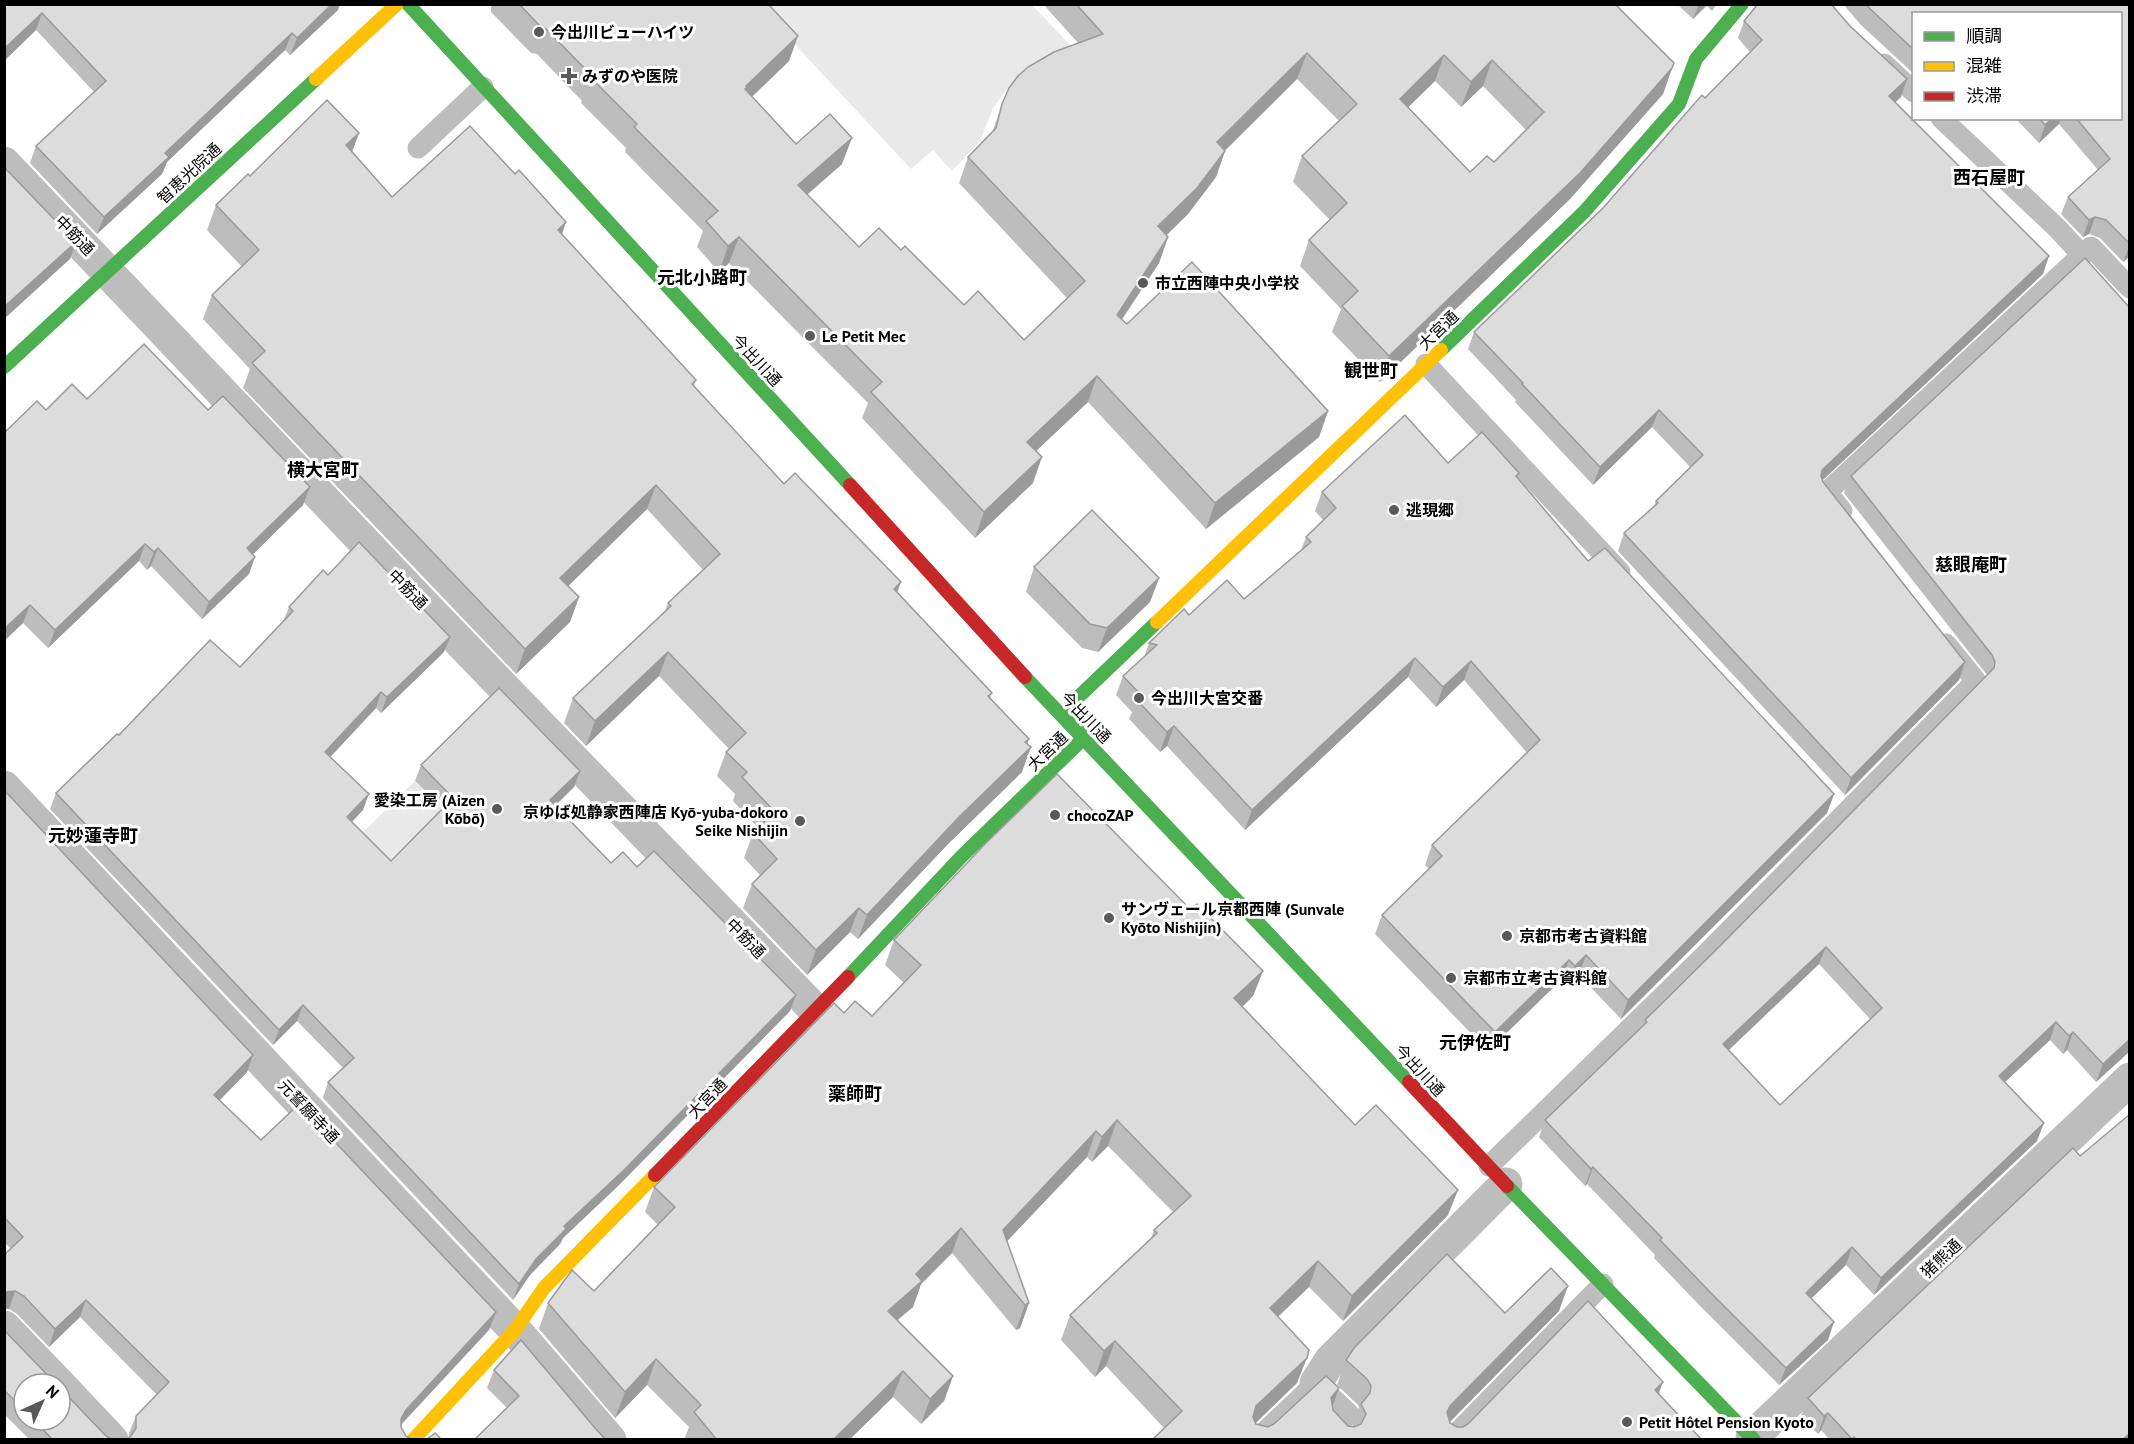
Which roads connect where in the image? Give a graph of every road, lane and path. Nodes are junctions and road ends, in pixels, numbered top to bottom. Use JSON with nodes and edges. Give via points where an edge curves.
{"nodes":[{"id":1,"x":397,"y":4,"type":"edge"},
{"id":2,"x":408,"y":4,"type":"edge"},
{"id":3,"x":1742,"y":4,"type":"edge"},
{"id":4,"x":1868,"y":49,"type":"edge"},
{"id":5,"x":483,"y":87,"type":"junction"},
{"id":6,"x":1912,"y":90,"type":"edge"},
{"id":7,"x":1943,"y":120,"type":"edge"},
{"id":8,"x":418,"y":148,"type":"dead end"},
{"id":9,"x":4,"y":163,"type":"edge"},
{"id":10,"x":2082,"y":255,"type":"junction"},
{"id":11,"x":108,"y":270,"type":"junction"},
{"id":12,"x":2128,"y":282,"type":"edge"},
{"id":13,"x":1426,"y":364,"type":"junction"},
{"id":14,"x":4,"y":367,"type":"edge"},
{"id":15,"x":1855,"y":528,"type":"edge"},
{"id":16,"x":1629,"y":583,"type":"edge"},
{"id":17,"x":1933,"y":627,"type":"edge"},
{"id":18,"x":1083,"y":739,"type":"junction"},
{"id":19,"x":4,"y":787,"type":"edge"},
{"id":20,"x":1828,"y":796,"type":"edge"},
{"id":21,"x":1844,"y":813,"type":"junction"},
{"id":22,"x":816,"y":1011,"type":"junction"},
{"id":23,"x":2130,"y":1079,"type":"edge"},
{"id":24,"x":1497,"y":1175,"type":"junction"},
{"id":25,"x":1603,"y":1284,"type":"junction"},
{"id":26,"x":4,"y":1327,"type":"edge"},
{"id":27,"x":515,"y":1330,"type":"junction"},
{"id":28,"x":48,"y":1372,"type":"edge"},
{"id":29,"x":1316,"y":1383,"type":"junction"},
{"id":30,"x":72,"y":1397,"type":"edge"},
{"id":31,"x":1753,"y":1438,"type":"edge"},
{"id":32,"x":112,"y":1440,"type":"edge"},
{"id":33,"x":412,"y":1440,"type":"edge"},
{"id":34,"x":610,"y":1440,"type":"edge"},
{"id":35,"x":1256,"y":1440,"type":"edge"},
{"id":36,"x":1344,"y":1440,"type":"edge"},
{"id":37,"x":1450,"y":1440,"type":"edge"}],
"edges":[{"from":1,"to":11,"type":"street","name":"智恵光院通"},
{"from":2,"to":5,"type":"street","name":"今出川通"},
{"from":3,"to":13,"type":"street","name":"大宮通","via":[[1696,59],[1675,73],[1679,104],[1584,212]]},
{"from":4,"to":6,"type":"lane"},
{"from":5,"to":8,"type":"lane"},
{"from":5,"to":18,"type":"street","name":"今出川通"},
{"from":7,"to":10,"type":"lane"},
{"from":9,"to":11,"type":"street","name":"中筋通"},
{"from":10,"to":12,"type":"lane","via":[[2091,247]]},
{"from":10,"to":15,"type":"lane","via":[[1827,492]]},
{"from":11,"to":14,"type":"street","name":"智恵光院通"},
{"from":11,"to":22,"type":"street","name":"中筋通"},
{"from":13,"to":16,"type":"lane"},
{"from":13,"to":18,"type":"street","name":"大宮通","via":[[1071,704]]},
{"from":17,"to":21,"type":"lane","via":[[1976,681]]},
{"from":18,"to":22,"type":"street","name":"大宮通","via":[[962,856]]},
{"from":18,"to":24,"type":"street","name":"今出川通"},
{"from":19,"to":27,"type":"street","name":"元誓願寺通"},
{"from":20,"to":21,"type":"lane"},
{"from":21,"to":24,"type":"lane"},
{"from":22,"to":27,"type":"street","name":"大宮通","via":[[544,1288]]},
{"from":23,"to":31,"type":"street","name":"猪熊通"},
{"from":24,"to":25,"type":"street","name":"今出川通"},
{"from":24,"to":29,"type":"street","via":[[1330,1361]]},
{"from":25,"to":31,"type":"street","name":"今出川通"},
{"from":25,"to":37,"type":"lane"},
{"from":26,"to":28,"type":"street"},
{"from":27,"to":33,"type":"street","name":"大宮通"},
{"from":27,"to":34,"type":"street","name":"元誓願寺通"},
{"from":29,"to":35,"type":"lane"},
{"from":29,"to":36,"type":"lane","via":[[1349,1414],[1334,1427]]},
{"from":30,"to":32,"type":"street"}]}
